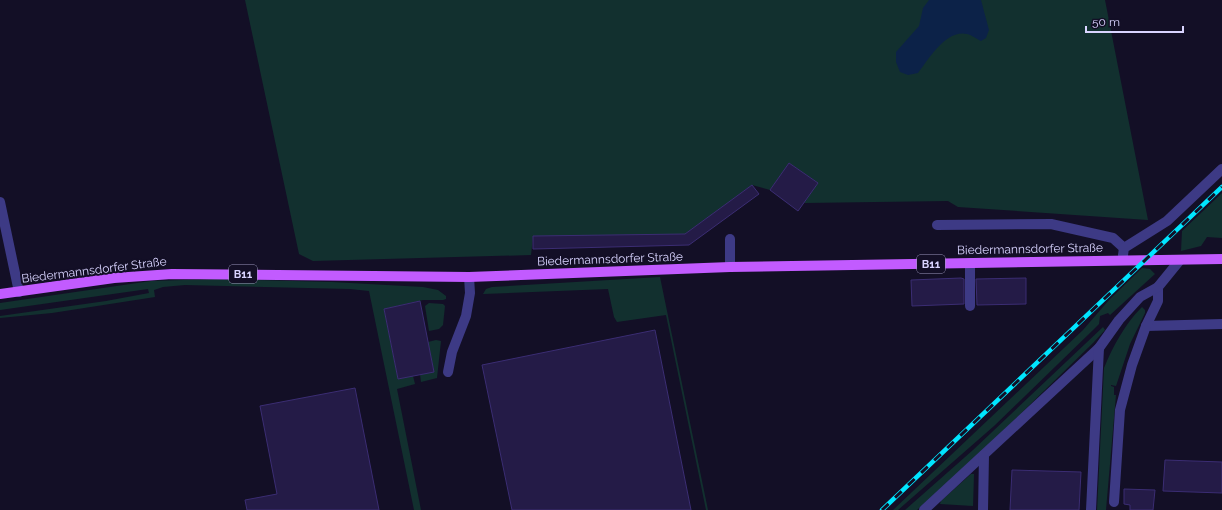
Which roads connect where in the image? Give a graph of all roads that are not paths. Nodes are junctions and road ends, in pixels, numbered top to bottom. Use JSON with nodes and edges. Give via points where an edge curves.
{"nodes":[{"id":1,"x":1222,"y":169,"type":"edge"},
{"id":2,"x":0,"y":202,"type":"edge"},
{"id":3,"x":937,"y":225,"type":"dead end"},
{"id":4,"x":730,"y":239,"type":"dead end"},
{"id":5,"x":1124,"y":248,"type":"junction"},
{"id":6,"x":1222,"y":259,"type":"edge"},
{"id":7,"x":1180,"y":260,"type":"junction"},
{"id":8,"x":1123,"y":261,"type":"junction"},
{"id":9,"x":970,"y":263,"type":"junction"},
{"id":10,"x":730,"y":268,"type":"junction"},
{"id":11,"x":469,"y":277,"type":"junction"},
{"id":12,"x":1158,"y":287,"type":"junction"},
{"id":13,"x":19,"y":292,"type":"junction"},
{"id":14,"x":0,"y":294,"type":"edge"},
{"id":15,"x":970,"y":306,"type":"dead end"},
{"id":16,"x":1222,"y":324,"type":"edge"},
{"id":17,"x":1146,"y":326,"type":"junction"},
{"id":18,"x":1099,"y":348,"type":"junction"},
{"id":19,"x":448,"y":372,"type":"dead end"},
{"id":20,"x":984,"y":455,"type":"junction"},
{"id":21,"x":1114,"y":502,"type":"dead end"},
{"id":22,"x":924,"y":510,"type":"edge"},
{"id":23,"x":983,"y":510,"type":"edge"},
{"id":24,"x":1091,"y":510,"type":"edge"}],
"edges":[{"from":1,"to":5,"type":"street","via":[[1167,221]]},
{"from":2,"to":13,"type":"street"},
{"from":3,"to":5,"type":"street","via":[[1050,224],[1113,238]]},
{"from":4,"to":10,"type":"street"},
{"from":5,"to":8,"type":"street"},
{"from":6,"to":7,"type":"main road","name":"Biedermannsdorfer Straße","number":"B11"},
{"from":7,"to":8,"type":"main road","name":"Biedermannsdorfer Straße","number":"B11"},
{"from":7,"to":12,"type":"street"},
{"from":8,"to":9,"type":"main road","name":"Biedermannsdorfer Straße","number":"B11"},
{"from":9,"to":10,"type":"main road","name":"Biedermannsdorfer Straße","number":"B11"},
{"from":9,"to":15,"type":"street"},
{"from":10,"to":11,"type":"main road","name":"Biedermannsdorfer Straße","number":"B11"},
{"from":11,"to":13,"type":"main road","name":"Biedermannsdorfer Straße","number":"B11","via":[[172,274],[114,278]]},
{"from":11,"to":19,"type":"street","via":[[467,311],[452,352]]},
{"from":12,"to":17,"type":"street","via":[[1158,301]]},
{"from":12,"to":18,"type":"street","via":[[1140,297]]},
{"from":13,"to":14,"type":"main road","name":"Biedermannsdorfer Straße","number":"B11"},
{"from":16,"to":17,"type":"street"},
{"from":17,"to":21,"type":"street","via":[[1120,410]]},
{"from":18,"to":20,"type":"street"},
{"from":18,"to":24,"type":"street"},
{"from":20,"to":22,"type":"street"},
{"from":20,"to":23,"type":"street"}]}
